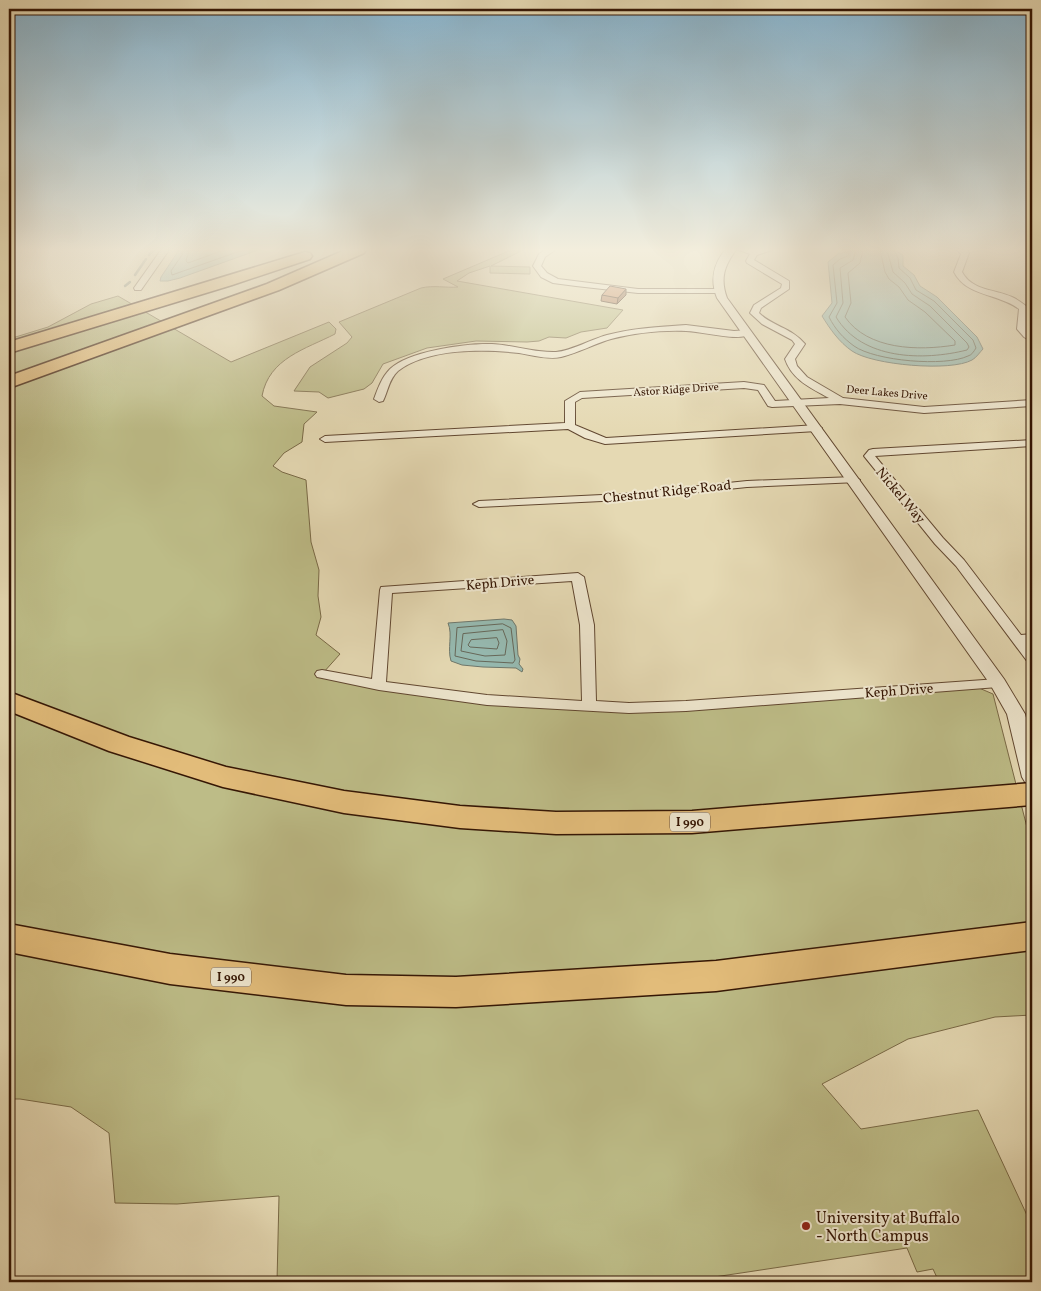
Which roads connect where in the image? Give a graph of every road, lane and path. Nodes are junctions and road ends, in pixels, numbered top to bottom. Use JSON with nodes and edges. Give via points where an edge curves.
{"nodes":[{"id":1,"x":134,"y":310,"type":"edge"},
{"id":2,"x":172,"y":310,"type":"edge"},
{"id":3,"x":209,"y":310,"type":"edge"},
{"id":4,"x":220,"y":310,"type":"edge"},
{"id":5,"x":732,"y":310,"type":"edge"},
{"id":6,"x":755,"y":310,"type":"edge"},
{"id":7,"x":1023,"y":310,"type":"edge"},
{"id":8,"x":748,"y":333,"type":"junction"},
{"id":9,"x":1032,"y":339,"type":"edge"},
{"id":10,"x":9,"y":348,"type":"edge"},
{"id":11,"x":9,"y":369,"type":"edge"},
{"id":12,"x":9,"y":382,"type":"edge"},
{"id":13,"x":9,"y":399,"type":"edge"},
{"id":14,"x":379,"y":399,"type":"dead end"},
{"id":15,"x":840,"y":400,"type":"junction"},
{"id":16,"x":1032,"y":403,"type":"edge"},
{"id":17,"x":798,"y":404,"type":"junction"},
{"id":18,"x":570,"y":426,"type":"junction"},
{"id":19,"x":817,"y":428,"type":"junction"},
{"id":20,"x":325,"y":439,"type":"dead end"},
{"id":21,"x":1032,"y":443,"type":"edge"},
{"id":22,"x":854,"y":480,"type":"junction"},
{"id":23,"x":479,"y":504,"type":"dead end"},
{"id":24,"x":1032,"y":638,"type":"edge"},
{"id":25,"x":1017,"y":639,"type":"junction"},
{"id":26,"x":1032,"y":658,"type":"edge"},
{"id":27,"x":322,"y":674,"type":"dead end"},
{"id":28,"x":998,"y":683,"type":"junction"},
{"id":29,"x":379,"y":685,"type":"junction"},
{"id":30,"x":9,"y":690,"type":"edge"},
{"id":31,"x":9,"y":701,"type":"edge"},
{"id":32,"x":589,"y":707,"type":"junction"},
{"id":33,"x":46,"y":714,"type":"junction"},
{"id":34,"x":1032,"y":777,"type":"edge"},
{"id":35,"x":1032,"y":794,"type":"edge"},
{"id":36,"x":1032,"y":936,"type":"edge"},
{"id":37,"x":9,"y":938,"type":"edge"}],
"edges":[{"from":1,"to":10,"type":"highway"},
{"from":2,"to":11,"type":"highway"},
{"from":3,"to":12,"type":"highway"},
{"from":4,"to":13,"type":"highway","via":[[83,365]]},
{"from":5,"to":8,"type":"street"},
{"from":6,"to":15,"type":"street","via":[[754,313],[765,323],[787,332],[800,344],[790,359],[791,365],[813,386]]},
{"from":7,"to":9,"type":"street","via":[[1020,328]]},
{"from":8,"to":14,"type":"street","via":[[686,328],[640,331],[610,337],[558,355],[492,347],[439,352],[394,370]]},
{"from":8,"to":17,"type":"street"},
{"from":15,"to":16,"type":"street","name":"Deer Lakes Drive","via":[[924,410]]},
{"from":15,"to":17,"type":"street","name":"Deer Lakes Drive"},
{"from":17,"to":18,"type":"street","name":"Astor Ridge Drive","via":[[772,404],[761,387],[744,384],[580,395],[570,402]]},
{"from":17,"to":19,"type":"street"},
{"from":18,"to":19,"type":"street","via":[[605,441]]},
{"from":18,"to":20,"type":"street"},
{"from":19,"to":22,"type":"street"},
{"from":21,"to":25,"type":"street","name":"Nickel Way","via":[[873,452],[868,456],[960,563]]},
{"from":22,"to":23,"type":"street","name":"Chestnut Ridge Road","via":[[747,484],[623,497]]},
{"from":22,"to":28,"type":"street"},
{"from":24,"to":25,"type":"street"},
{"from":25,"to":26,"type":"street","name":"Nickel Way"},
{"from":27,"to":29,"type":"street","name":"Keph Drive"},
{"from":28,"to":32,"type":"street","name":"Keph Drive","via":[[686,706]]},
{"from":28,"to":34,"type":"street","via":[[1016,714]]},
{"from":29,"to":32,"type":"street","name":"Keph Drive","via":[[487,700]]},
{"from":29,"to":32,"type":"street","name":"Keph Drive","via":[[386,590],[578,576],[587,625]]},
{"from":30,"to":33,"type":"highway"},
{"from":31,"to":33,"type":"highway"},
{"from":33,"to":35,"type":"highway","number":"I 990","via":[[152,756],[247,783],[352,804],[468,818],[564,823],[676,822]]},
{"from":36,"to":37,"type":"highway","number":"I 990","via":[[716,976],[456,992],[346,990],[170,970]]}]}
